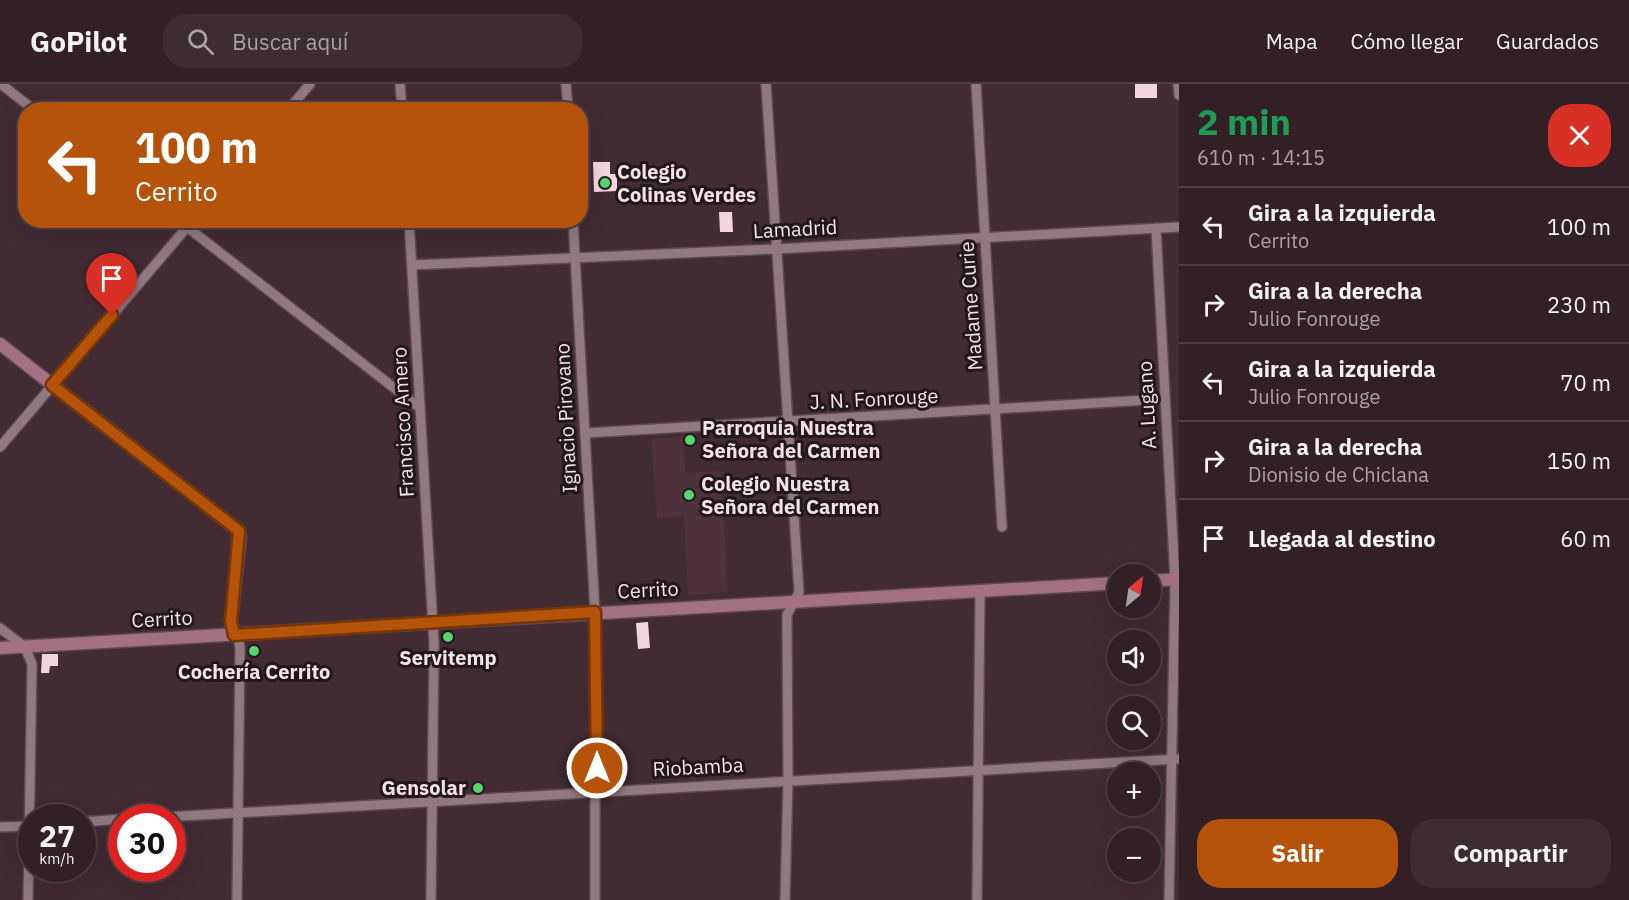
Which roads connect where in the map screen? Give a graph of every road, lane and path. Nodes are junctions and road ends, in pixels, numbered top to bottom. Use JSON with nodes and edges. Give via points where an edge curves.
{"nodes":[{"id":1,"x":310,"y":84,"type":"edge"},
{"id":2,"x":400,"y":84,"type":"edge"},
{"id":3,"x":567,"y":84,"type":"edge"},
{"id":4,"x":766,"y":84,"type":"edge"},
{"id":5,"x":976,"y":84,"type":"edge"},
{"id":6,"x":1179,"y":84,"type":"edge"},
{"id":7,"x":4,"y":88,"type":"edge"},
{"id":8,"x":1179,"y":95,"type":"edge"},
{"id":9,"x":23,"y":102,"type":"edge"},
{"id":10,"x":295,"y":102,"type":"edge"},
{"id":11,"x":401,"y":102,"type":"edge"},
{"id":12,"x":568,"y":102,"type":"edge"},
{"id":13,"x":1179,"y":227,"type":"edge"},
{"id":14,"x":187,"y":228,"type":"edge"},
{"id":15,"x":195,"y":228,"type":"edge"},
{"id":16,"x":410,"y":228,"type":"edge"},
{"id":17,"x":573,"y":228,"type":"edge"},
{"id":18,"x":1156,"y":228,"type":"junction"},
{"id":19,"x":984,"y":236,"type":"junction"},
{"id":20,"x":776,"y":249,"type":"junction"},
{"id":21,"x":574,"y":257,"type":"junction"},
{"id":22,"x":412,"y":265,"type":"junction"},
{"id":23,"x":0,"y":345,"type":"edge"},
{"id":24,"x":52,"y":385,"type":"junction"},
{"id":25,"x":1164,"y":399,"type":"junction"},
{"id":26,"x":420,"y":408,"type":"junction"},
{"id":27,"x":995,"y":410,"type":"junction"},
{"id":28,"x":788,"y":422,"type":"junction"},
{"id":29,"x":585,"y":433,"type":"junction"},
{"id":30,"x":0,"y":447,"type":"edge"},
{"id":31,"x":1002,"y":527,"type":"dead end"},
{"id":32,"x":1177,"y":580,"type":"edge"},
{"id":33,"x":1161,"y":581,"type":"edge"},
{"id":34,"x":1107,"y":584,"type":"edge"},
{"id":35,"x":980,"y":591,"type":"junction"},
{"id":36,"x":794,"y":603,"type":"junction"},
{"id":37,"x":595,"y":612,"type":"junction"},
{"id":38,"x":433,"y":622,"type":"junction"},
{"id":39,"x":0,"y":628,"type":"edge"},
{"id":40,"x":234,"y":635,"type":"junction"},
{"id":41,"x":25,"y":647,"type":"junction"},
{"id":42,"x":0,"y":648,"type":"edge"},
{"id":43,"x":1175,"y":759,"type":"edge"},
{"id":44,"x":978,"y":770,"type":"junction"},
{"id":45,"x":788,"y":780,"type":"junction"},
{"id":46,"x":597,"y":790,"type":"junction"},
{"id":47,"x":432,"y":802,"type":"junction"},
{"id":48,"x":30,"y":804,"type":"edge"},
{"id":49,"x":238,"y":811,"type":"junction"},
{"id":50,"x":186,"y":815,"type":"edge"},
{"id":51,"x":18,"y":826,"type":"edge"},
{"id":52,"x":0,"y":827,"type":"edge"},
{"id":53,"x":28,"y":882,"type":"edge"},
{"id":54,"x":28,"y":900,"type":"edge"},
{"id":55,"x":237,"y":900,"type":"edge"},
{"id":56,"x":431,"y":900,"type":"edge"},
{"id":57,"x":596,"y":900,"type":"edge"},
{"id":58,"x":785,"y":900,"type":"edge"},
{"id":59,"x":977,"y":900,"type":"edge"},
{"id":60,"x":1169,"y":900,"type":"edge"}],
"edges":[{"from":1,"to":10,"type":"street"},
{"from":2,"to":11,"type":"street"},
{"from":3,"to":12,"type":"street"},
{"from":4,"to":20,"type":"street"},
{"from":5,"to":19,"type":"street","name":"Madame Curie"},
{"from":6,"to":8,"type":"street"},
{"from":7,"to":9,"type":"street"},
{"from":13,"to":18,"type":"street","name":"Lamadrid"},
{"from":14,"to":24,"type":"street"},
{"from":15,"to":26,"type":"street"},
{"from":16,"to":22,"type":"street","name":"Francisco Amero"},
{"from":17,"to":21,"type":"street","name":"Ignacio Pirovano"},
{"from":18,"to":19,"type":"street","name":"Lamadrid"},
{"from":18,"to":25,"type":"street","name":"A. Lugano"},
{"from":19,"to":20,"type":"street","name":"Lamadrid"},
{"from":19,"to":27,"type":"street","name":"Madame Curie"},
{"from":20,"to":21,"type":"street","name":"Lamadrid"},
{"from":20,"to":28,"type":"street"},
{"from":21,"to":22,"type":"street","name":"Lamadrid"},
{"from":21,"to":29,"type":"street","name":"Ignacio Pirovano"},
{"from":22,"to":26,"type":"street","name":"Francisco Amero"},
{"from":23,"to":24,"type":"main road"},
{"from":24,"to":30,"type":"street"},
{"from":24,"to":40,"type":"main road","via":[[239,531],[231,621]]},
{"from":25,"to":27,"type":"street","name":"J. N. Fonrouge"},
{"from":25,"to":32,"type":"street","name":"A. Lugano"},
{"from":26,"to":38,"type":"street","name":"Francisco Amero"},
{"from":27,"to":28,"type":"street","name":"J. N. Fonrouge"},
{"from":27,"to":31,"type":"street","name":"Madame Curie"},
{"from":28,"to":29,"type":"street","name":"J. N. Fonrouge"},
{"from":28,"to":36,"type":"street","via":[[799,592]]},
{"from":29,"to":37,"type":"street","name":"Ignacio Pirovano"},
{"from":32,"to":33,"type":"main road"},
{"from":32,"to":43,"type":"street","name":"A. Lugano"},
{"from":34,"to":35,"type":"main road","name":"Cerrito"},
{"from":35,"to":36,"type":"main road","name":"Cerrito"},
{"from":35,"to":44,"type":"street"},
{"from":36,"to":37,"type":"main road","name":"Cerrito"},
{"from":36,"to":45,"type":"street","via":[[787,615]]},
{"from":37,"to":38,"type":"main road","name":"Cerrito"},
{"from":37,"to":46,"type":"street","name":"Ignacio Pirovano"},
{"from":38,"to":40,"type":"main road","name":"Cerrito"},
{"from":38,"to":47,"type":"street","name":"Francisco Amero"},
{"from":39,"to":41,"type":"street"},
{"from":40,"to":41,"type":"main road","name":"Cerrito"},
{"from":40,"to":49,"type":"street","via":[[240,646]]},
{"from":41,"to":42,"type":"main road","name":"Cerrito"},
{"from":41,"to":48,"type":"street","via":[[32,664]]},
{"from":43,"to":44,"type":"street","name":"Riobamba"},
{"from":43,"to":60,"type":"street","name":"A. Lugano"},
{"from":44,"to":45,"type":"street","name":"Riobamba"},
{"from":44,"to":59,"type":"street"},
{"from":45,"to":46,"type":"street","name":"Riobamba"},
{"from":45,"to":58,"type":"street"},
{"from":46,"to":47,"type":"street","name":"Riobamba"},
{"from":46,"to":57,"type":"street","name":"Ignacio Pirovano"},
{"from":47,"to":49,"type":"street","name":"Riobamba"},
{"from":47,"to":56,"type":"street","name":"Francisco Amero"},
{"from":49,"to":50,"type":"street","name":"Riobamba"},
{"from":49,"to":55,"type":"street"},
{"from":51,"to":52,"type":"street"},
{"from":53,"to":54,"type":"street"}]}
